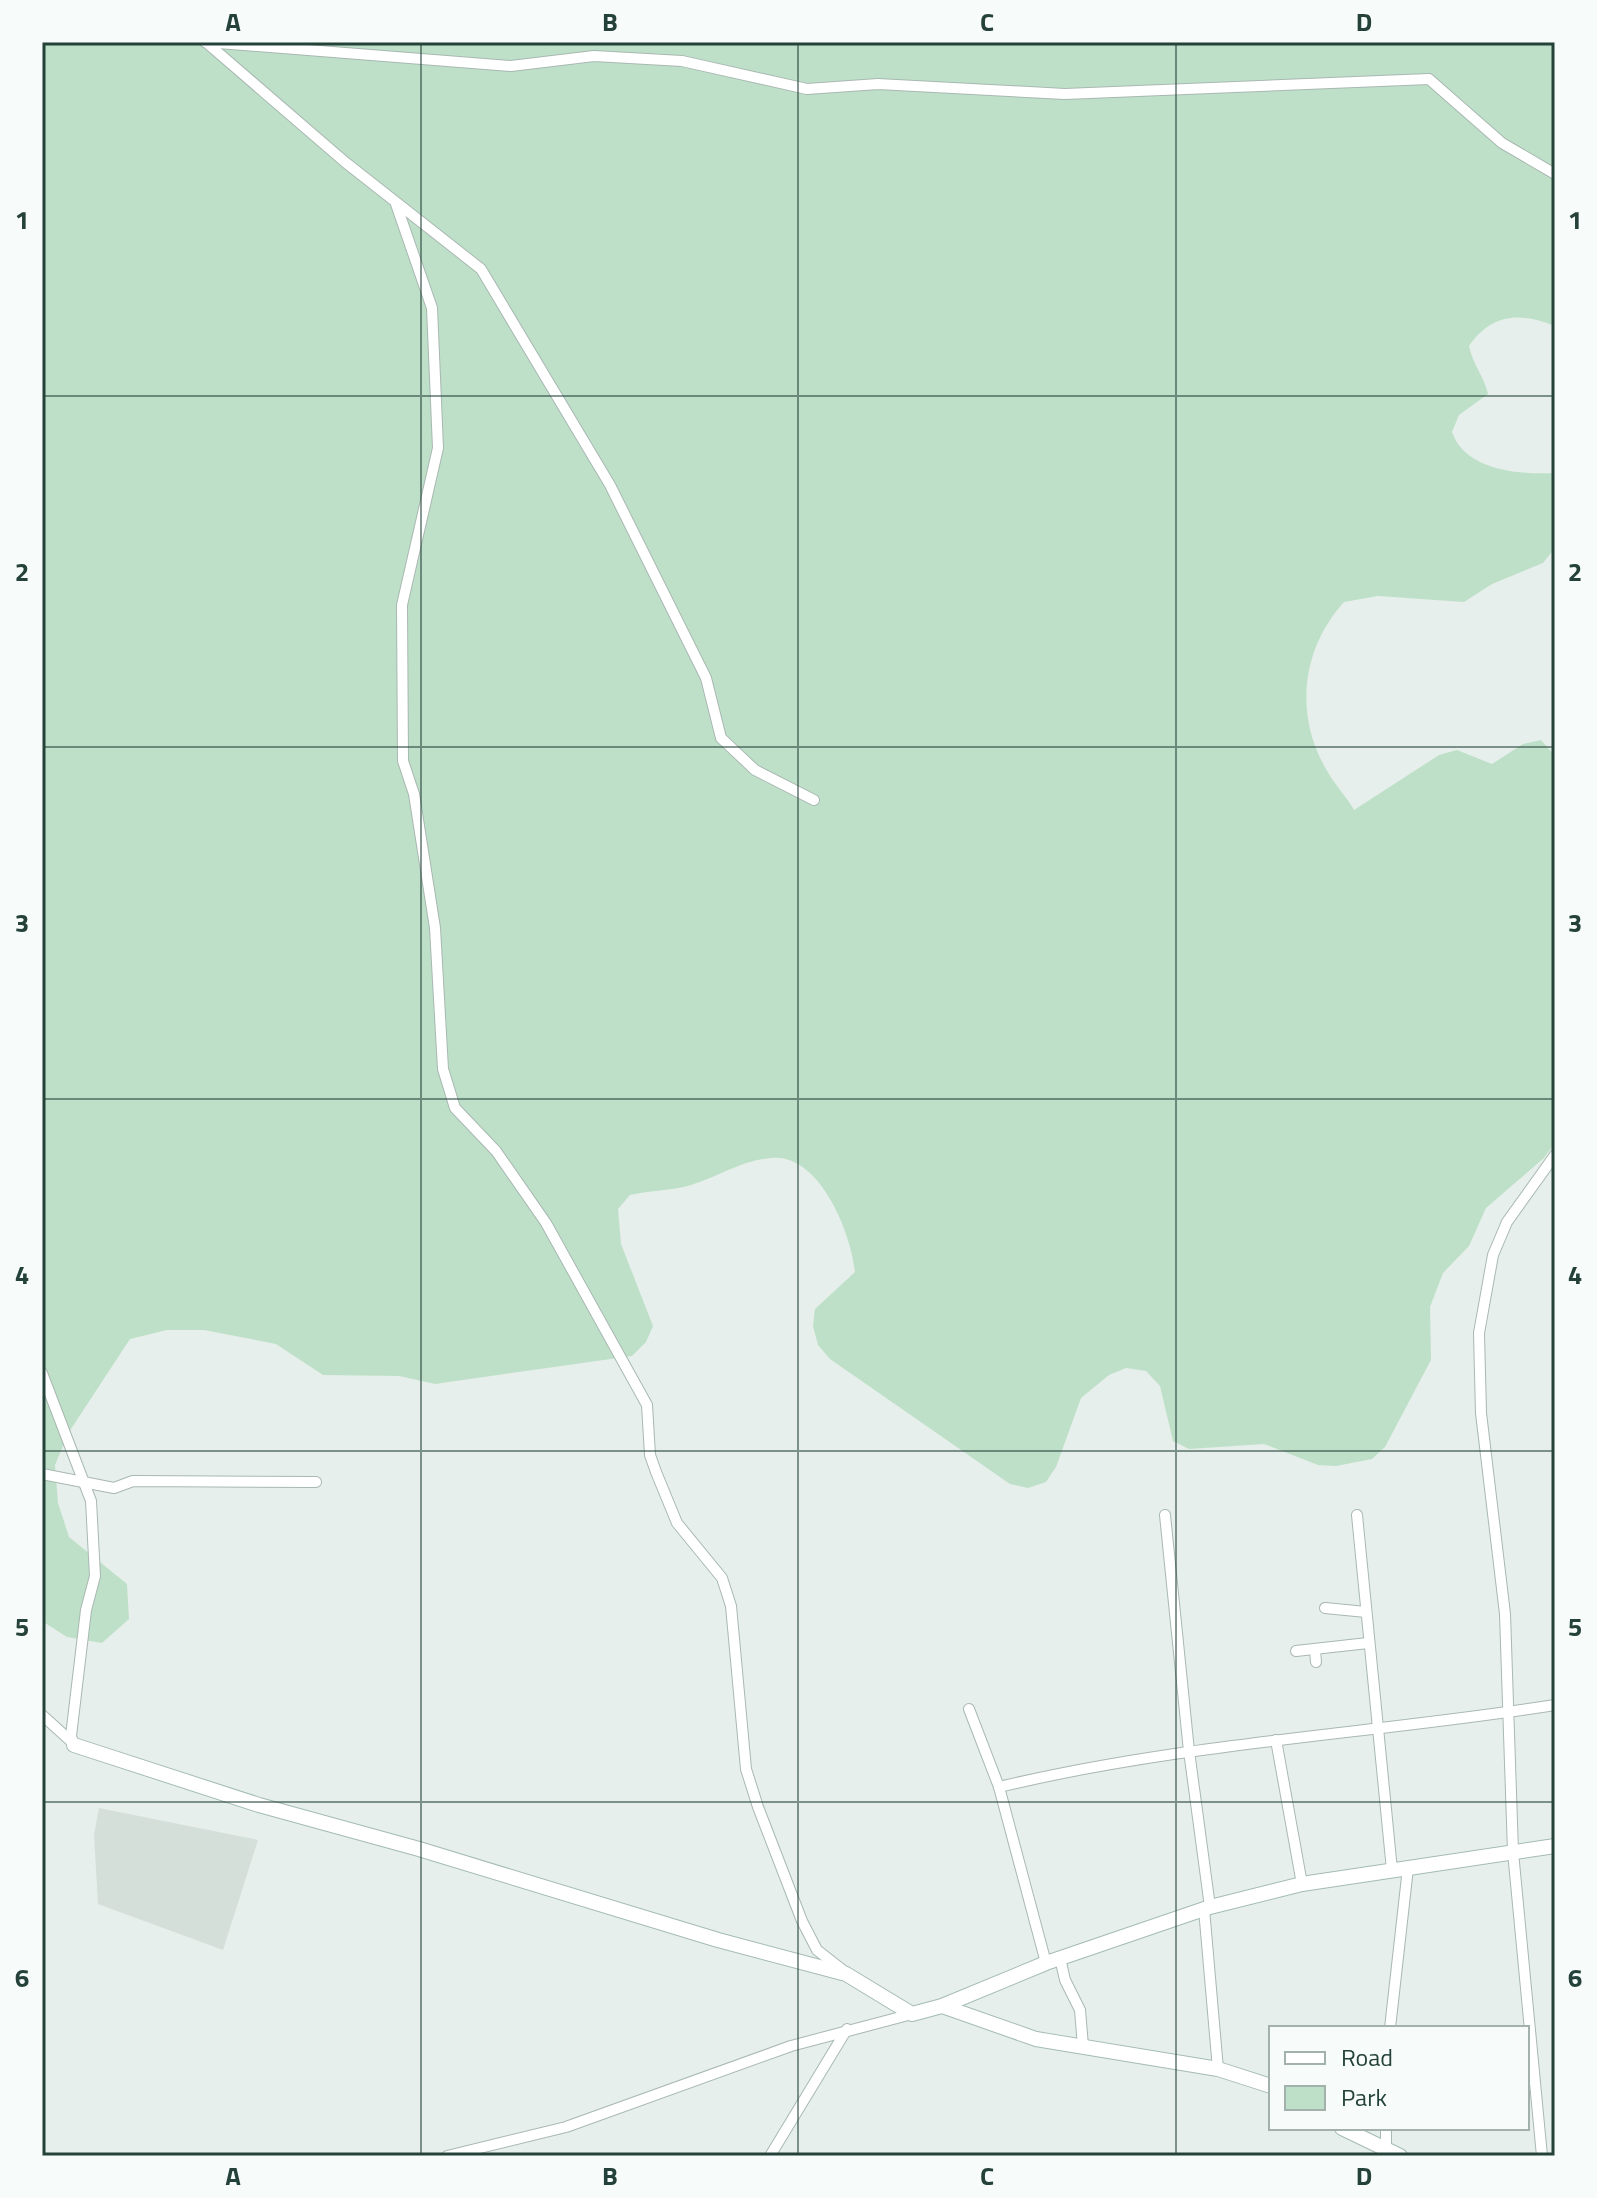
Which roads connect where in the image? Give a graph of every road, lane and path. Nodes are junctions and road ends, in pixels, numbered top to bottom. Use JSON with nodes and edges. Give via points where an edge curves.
{"nodes":[{"id":1,"x":206,"y":42,"type":"edge"},
{"id":2,"x":1555,"y":174,"type":"edge"},
{"id":3,"x":396,"y":204,"type":"junction"},
{"id":4,"x":814,"y":800,"type":"dead end"},
{"id":5,"x":1555,"y":1155,"type":"edge"},
{"id":6,"x":42,"y":1373,"type":"edge"},
{"id":7,"x":42,"y":1474,"type":"edge"},
{"id":8,"x":84,"y":1482,"type":"junction"},
{"id":9,"x":316,"y":1482,"type":"dead end"},
{"id":10,"x":1165,"y":1515,"type":"dead end"},
{"id":11,"x":1357,"y":1515,"type":"dead end"},
{"id":12,"x":1325,"y":1608,"type":"dead end"},
{"id":13,"x":1366,"y":1612,"type":"junction"},
{"id":14,"x":1368,"y":1643,"type":"junction"},
{"id":15,"x":1315,"y":1650,"type":"junction"},
{"id":16,"x":1296,"y":1651,"type":"dead end"},
{"id":17,"x":1316,"y":1662,"type":"dead end"},
{"id":18,"x":1555,"y":1705,"type":"edge"},
{"id":19,"x":969,"y":1709,"type":"dead end"},
{"id":20,"x":1507,"y":1711,"type":"junction"},
{"id":21,"x":42,"y":1715,"type":"edge"},
{"id":22,"x":1376,"y":1727,"type":"junction"},
{"id":23,"x":1276,"y":1740,"type":"junction"},
{"id":24,"x":74,"y":1745,"type":"junction"},
{"id":25,"x":1189,"y":1751,"type":"junction"},
{"id":26,"x":999,"y":1787,"type":"junction"},
{"id":27,"x":1555,"y":1846,"type":"edge"},
{"id":28,"x":1513,"y":1852,"type":"junction"},
{"id":29,"x":1408,"y":1868,"type":"junction"},
{"id":30,"x":1392,"y":1870,"type":"junction"},
{"id":31,"x":1302,"y":1884,"type":"junction"},
{"id":32,"x":1207,"y":1908,"type":"junction"},
{"id":33,"x":1053,"y":1960,"type":"junction"},
{"id":34,"x":846,"y":1974,"type":"junction"},
{"id":35,"x":942,"y":2006,"type":"junction"},
{"id":36,"x":912,"y":2014,"type":"junction"},
{"id":37,"x":1390,"y":2026,"type":"edge"},
{"id":38,"x":847,"y":2029,"type":"junction"},
{"id":39,"x":1083,"y":2046,"type":"junction"},
{"id":40,"x":1218,"y":2069,"type":"junction"},
{"id":41,"x":1269,"y":2085,"type":"edge"},
{"id":42,"x":1346,"y":2130,"type":"edge"},
{"id":43,"x":1386,"y":2130,"type":"edge"},
{"id":44,"x":1386,"y":2148,"type":"junction"},
{"id":45,"x":447,"y":2156,"type":"edge"},
{"id":46,"x":770,"y":2156,"type":"edge"},
{"id":47,"x":1400,"y":2156,"type":"edge"},
{"id":48,"x":1542,"y":2156,"type":"edge"}],
"edges":[{"from":1,"to":2,"type":"street","via":[[511,66],[594,56],[682,61],[807,89],[878,84],[1065,94],[1429,79],[1502,143]]},
{"from":1,"to":3,"type":"street"},
{"from":3,"to":4,"type":"street","via":[[481,269],[610,485],[706,678],[721,738],[755,770]]},
{"from":3,"to":34,"type":"street","via":[[432,308],[438,448],[402,605],[403,761],[414,794],[435,928],[443,1069],[455,1108],[496,1151],[546,1223],[647,1405],[650,1455],[677,1523],[722,1578],[731,1606],[746,1769],[758,1807],[817,1950]]},
{"from":5,"to":20,"type":"street","via":[[1507,1222],[1490,1266],[1479,1333],[1481,1413],[1505,1614]]},
{"from":6,"to":8,"type":"street"},
{"from":7,"to":8,"type":"street"},
{"from":8,"to":9,"type":"street","via":[[114,1488],[133,1481]]},
{"from":8,"to":24,"type":"street","via":[[91,1501],[95,1576],[86,1610]]},
{"from":10,"to":25,"type":"street"},
{"from":11,"to":13,"type":"street"},
{"from":12,"to":13,"type":"street"},
{"from":13,"to":14,"type":"street"},
{"from":14,"to":15,"type":"street"},
{"from":14,"to":22,"type":"street"},
{"from":15,"to":16,"type":"street"},
{"from":15,"to":17,"type":"street"},
{"from":18,"to":20,"type":"street"},
{"from":19,"to":26,"type":"street"},
{"from":20,"to":22,"type":"street"},
{"from":20,"to":28,"type":"street"},
{"from":21,"to":24,"type":"street"},
{"from":22,"to":23,"type":"street"},
{"from":22,"to":30,"type":"street"},
{"from":23,"to":25,"type":"street"},
{"from":23,"to":31,"type":"street"},
{"from":24,"to":34,"type":"street","via":[[259,1805]]},
{"from":25,"to":26,"type":"street","via":[[1083,1767]]},
{"from":25,"to":32,"type":"street"},
{"from":26,"to":33,"type":"street"},
{"from":27,"to":28,"type":"street"},
{"from":28,"to":29,"type":"street"},
{"from":28,"to":48,"type":"street"},
{"from":29,"to":30,"type":"street"},
{"from":29,"to":37,"type":"street"},
{"from":30,"to":31,"type":"street"},
{"from":31,"to":32,"type":"street"},
{"from":32,"to":33,"type":"street"},
{"from":32,"to":40,"type":"street"},
{"from":33,"to":35,"type":"street"},
{"from":33,"to":39,"type":"street","via":[[1080,2010]]},
{"from":34,"to":36,"type":"street"},
{"from":35,"to":36,"type":"street"},
{"from":35,"to":39,"type":"street","via":[[1036,2039]]},
{"from":36,"to":38,"type":"street"},
{"from":38,"to":45,"type":"street","via":[[566,2127]]},
{"from":38,"to":46,"type":"street"},
{"from":39,"to":40,"type":"street"},
{"from":40,"to":41,"type":"street"},
{"from":42,"to":44,"type":"street"},
{"from":43,"to":44,"type":"street"},
{"from":44,"to":47,"type":"street"}]}
